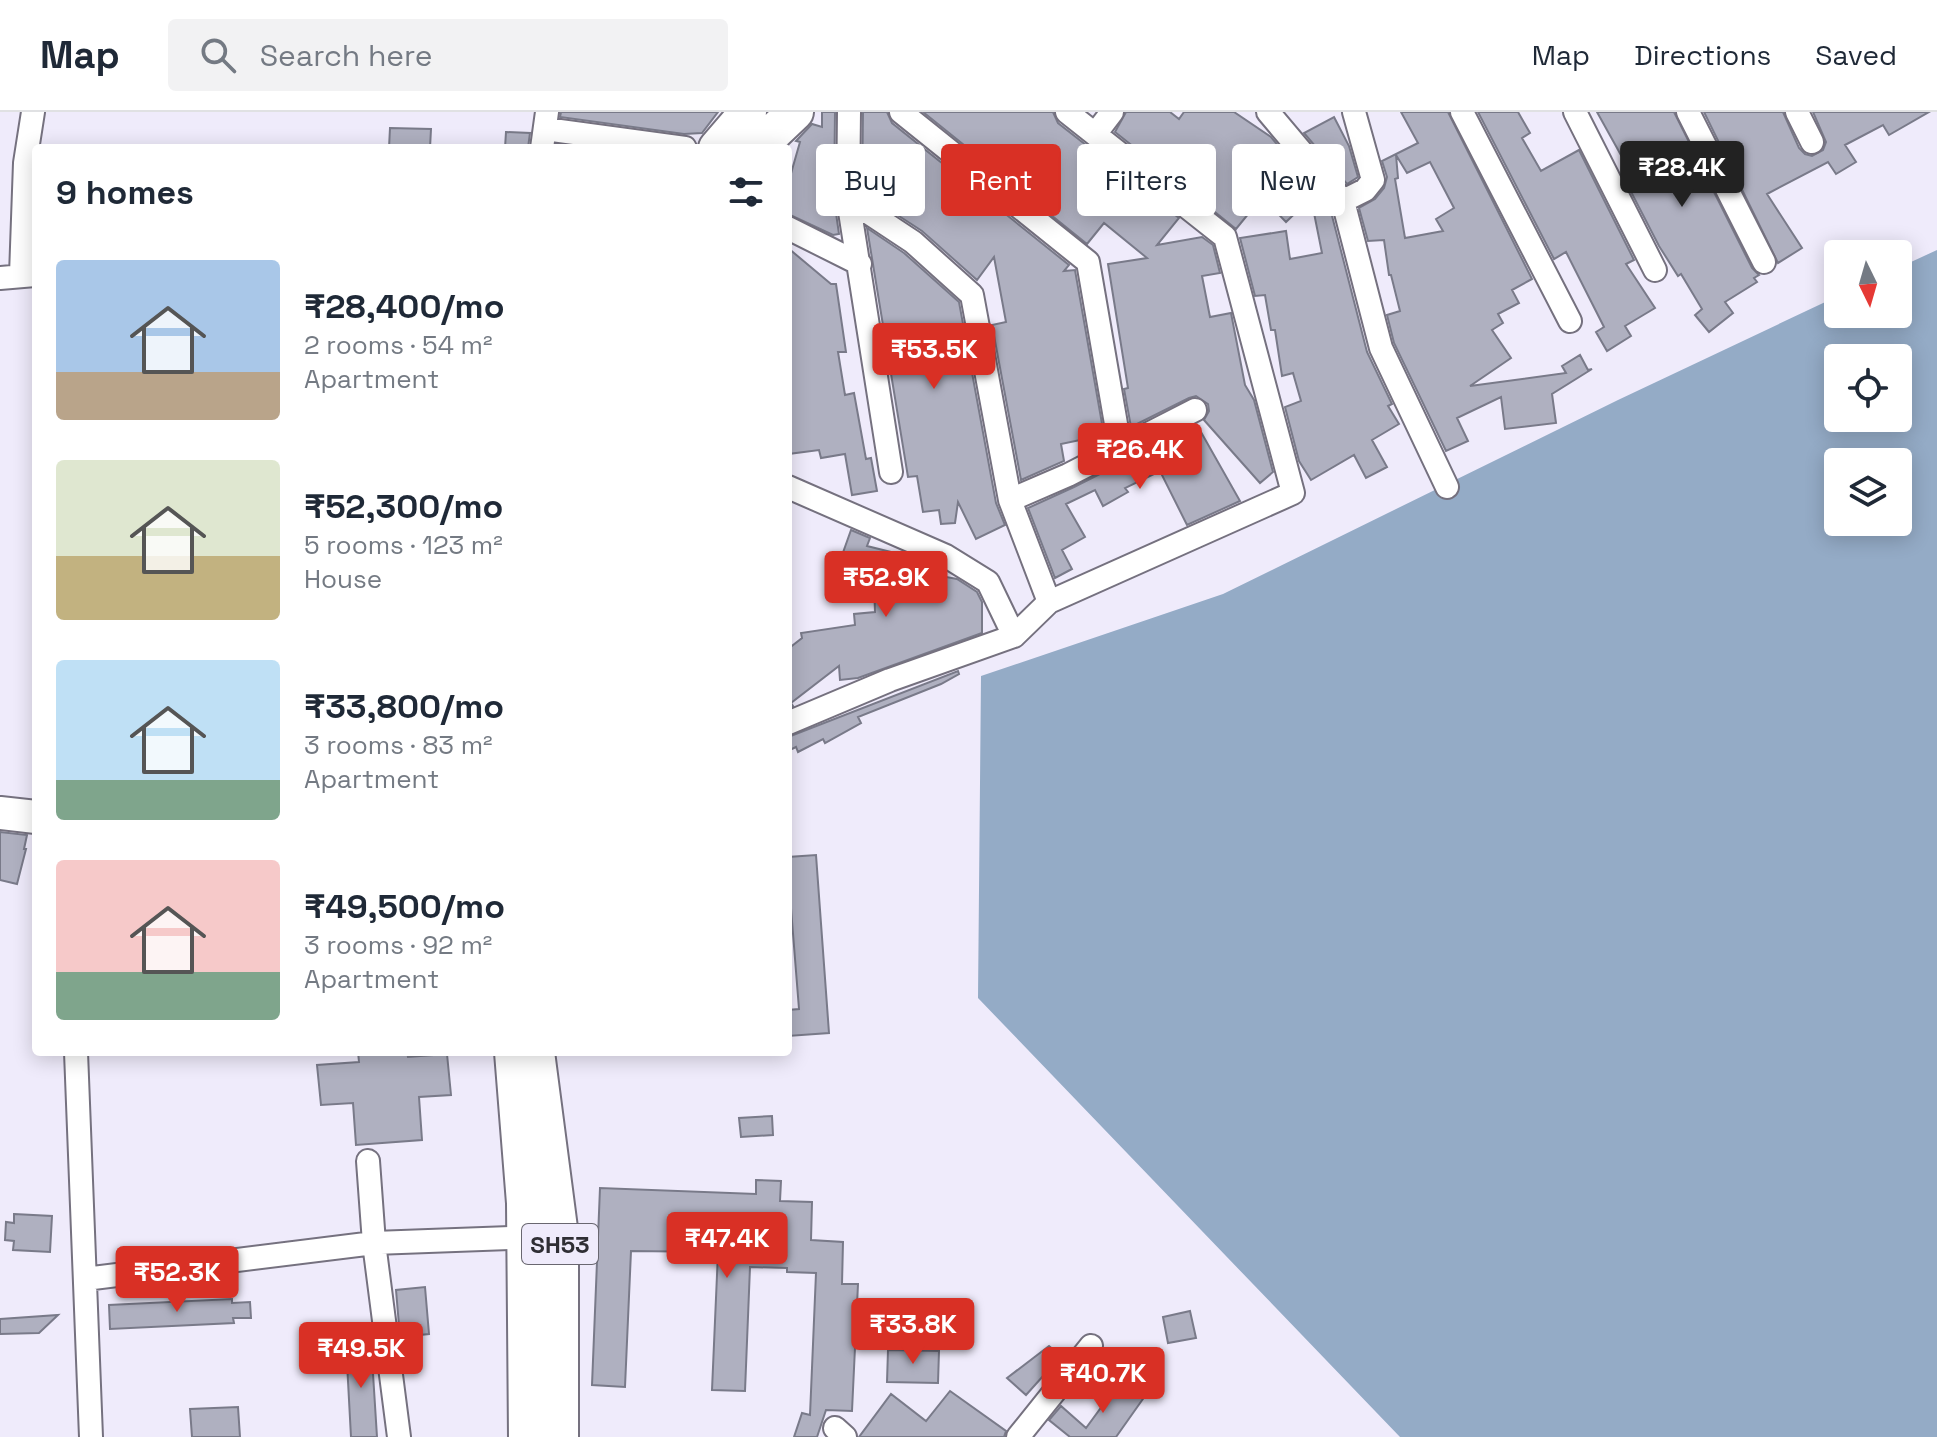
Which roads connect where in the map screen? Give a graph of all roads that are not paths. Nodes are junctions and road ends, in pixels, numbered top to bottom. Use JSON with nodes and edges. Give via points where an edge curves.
{"nodes":[{"id":1,"x":33,"y":112,"type":"edge"},
{"id":2,"x":748,"y":112,"type":"edge"},
{"id":3,"x":795,"y":112,"type":"edge"},
{"id":4,"x":849,"y":112,"type":"edge"},
{"id":5,"x":901,"y":112,"type":"edge"},
{"id":6,"x":1067,"y":112,"type":"edge"},
{"id":7,"x":1112,"y":112,"type":"edge"},
{"id":8,"x":1268,"y":112,"type":"edge"},
{"id":9,"x":1354,"y":112,"type":"edge"},
{"id":10,"x":1462,"y":112,"type":"edge"},
{"id":11,"x":1575,"y":112,"type":"edge"},
{"id":12,"x":1688,"y":112,"type":"edge"},
{"id":13,"x":1797,"y":112,"type":"edge"},
{"id":14,"x":545,"y":130,"type":"edge"},
{"id":15,"x":1096,"y":133,"type":"junction"},
{"id":16,"x":1812,"y":142,"type":"dead end"},
{"id":17,"x":654,"y":144,"type":"edge"},
{"id":18,"x":720,"y":144,"type":"edge"},
{"id":19,"x":761,"y":144,"type":"edge"},
{"id":20,"x":849,"y":144,"type":"edge"},
{"id":21,"x":1295,"y":144,"type":"edge"},
{"id":22,"x":1345,"y":200,"type":"edge"},
{"id":23,"x":1345,"y":209,"type":"edge"},
{"id":24,"x":851,"y":216,"type":"edge"},
{"id":25,"x":874,"y":216,"type":"edge"},
{"id":26,"x":792,"y":230,"type":"edge"},
{"id":27,"x":1764,"y":262,"type":"dead end"},
{"id":28,"x":860,"y":264,"type":"junction"},
{"id":29,"x":1655,"y":270,"type":"dead end"},
{"id":30,"x":19,"y":276,"type":"edge"},
{"id":31,"x":1570,"y":321,"type":"dead end"},
{"id":32,"x":1195,"y":410,"type":"dead end"},
{"id":33,"x":1120,"y":447,"type":"junction"},
{"id":34,"x":891,"y":472,"type":"dead end"},
{"id":35,"x":1447,"y":487,"type":"dead end"},
{"id":36,"x":792,"y":489,"type":"edge"},
{"id":37,"x":1010,"y":500,"type":"junction"},
{"id":38,"x":1049,"y":602,"type":"junction"},
{"id":39,"x":1014,"y":636,"type":"junction"},
{"id":40,"x":792,"y":721,"type":"edge"},
{"id":41,"x":0,"y":813,"type":"edge"},
{"id":42,"x":32,"y":817,"type":"edge"},
{"id":43,"x":76,"y":1056,"type":"edge"},
{"id":44,"x":513,"y":1056,"type":"edge"},
{"id":45,"x":536,"y":1056,"type":"edge"},
{"id":46,"x":368,"y":1161,"type":"dead end"},
{"id":47,"x":543,"y":1236,"type":"junction"},
{"id":48,"x":374,"y":1243,"type":"junction"},
{"id":49,"x":85,"y":1279,"type":"junction"},
{"id":50,"x":1091,"y":1346,"type":"dead end"},
{"id":51,"x":91,"y":1437,"type":"edge"},
{"id":52,"x":399,"y":1437,"type":"edge"},
{"id":53,"x":527,"y":1437,"type":"edge"},
{"id":54,"x":560,"y":1437,"type":"edge"},
{"id":55,"x":1018,"y":1437,"type":"edge"}],
"edges":[{"from":1,"to":30,"type":"street"},
{"from":2,"to":18,"type":"main road"},
{"from":3,"to":19,"type":"main road"},
{"from":4,"to":20,"type":"street"},
{"from":5,"to":33,"type":"street","via":[[1088,262]]},
{"from":6,"to":15,"type":"street"},
{"from":7,"to":15,"type":"street"},
{"from":8,"to":21,"type":"street"},
{"from":9,"to":22,"type":"street","via":[[1373,180]]},
{"from":10,"to":31,"type":"street"},
{"from":11,"to":29,"type":"street"},
{"from":12,"to":27,"type":"street"},
{"from":13,"to":16,"type":"street"},
{"from":14,"to":17,"type":"street"},
{"from":15,"to":38,"type":"street","via":[[1225,237],[1293,493]]},
{"from":23,"to":35,"type":"street","via":[[1381,348]]},
{"from":24,"to":28,"type":"street"},
{"from":25,"to":37,"type":"street","via":[[913,242],[972,295]]},
{"from":26,"to":28,"type":"street"},
{"from":28,"to":34,"type":"street"},
{"from":32,"to":33,"type":"street"},
{"from":33,"to":37,"type":"street"},
{"from":36,"to":39,"type":"street","via":[[946,556],[988,582]]},
{"from":37,"to":38,"type":"street"},
{"from":38,"to":39,"type":"street"},
{"from":39,"to":40,"type":"street"},
{"from":41,"to":42,"type":"street"},
{"from":43,"to":49,"type":"street"},
{"from":44,"to":47,"type":"main road","number":"SH53","via":[[525,1203]]},
{"from":45,"to":47,"type":"main road","number":"SH53"},
{"from":46,"to":48,"type":"street"},
{"from":47,"to":48,"type":"street"},
{"from":47,"to":53,"type":"main road","number":"SH53"},
{"from":47,"to":54,"type":"main road","number":"SH53"},
{"from":48,"to":49,"type":"street"},
{"from":48,"to":52,"type":"street"},
{"from":49,"to":51,"type":"street"},
{"from":50,"to":55,"type":"street"}]}
